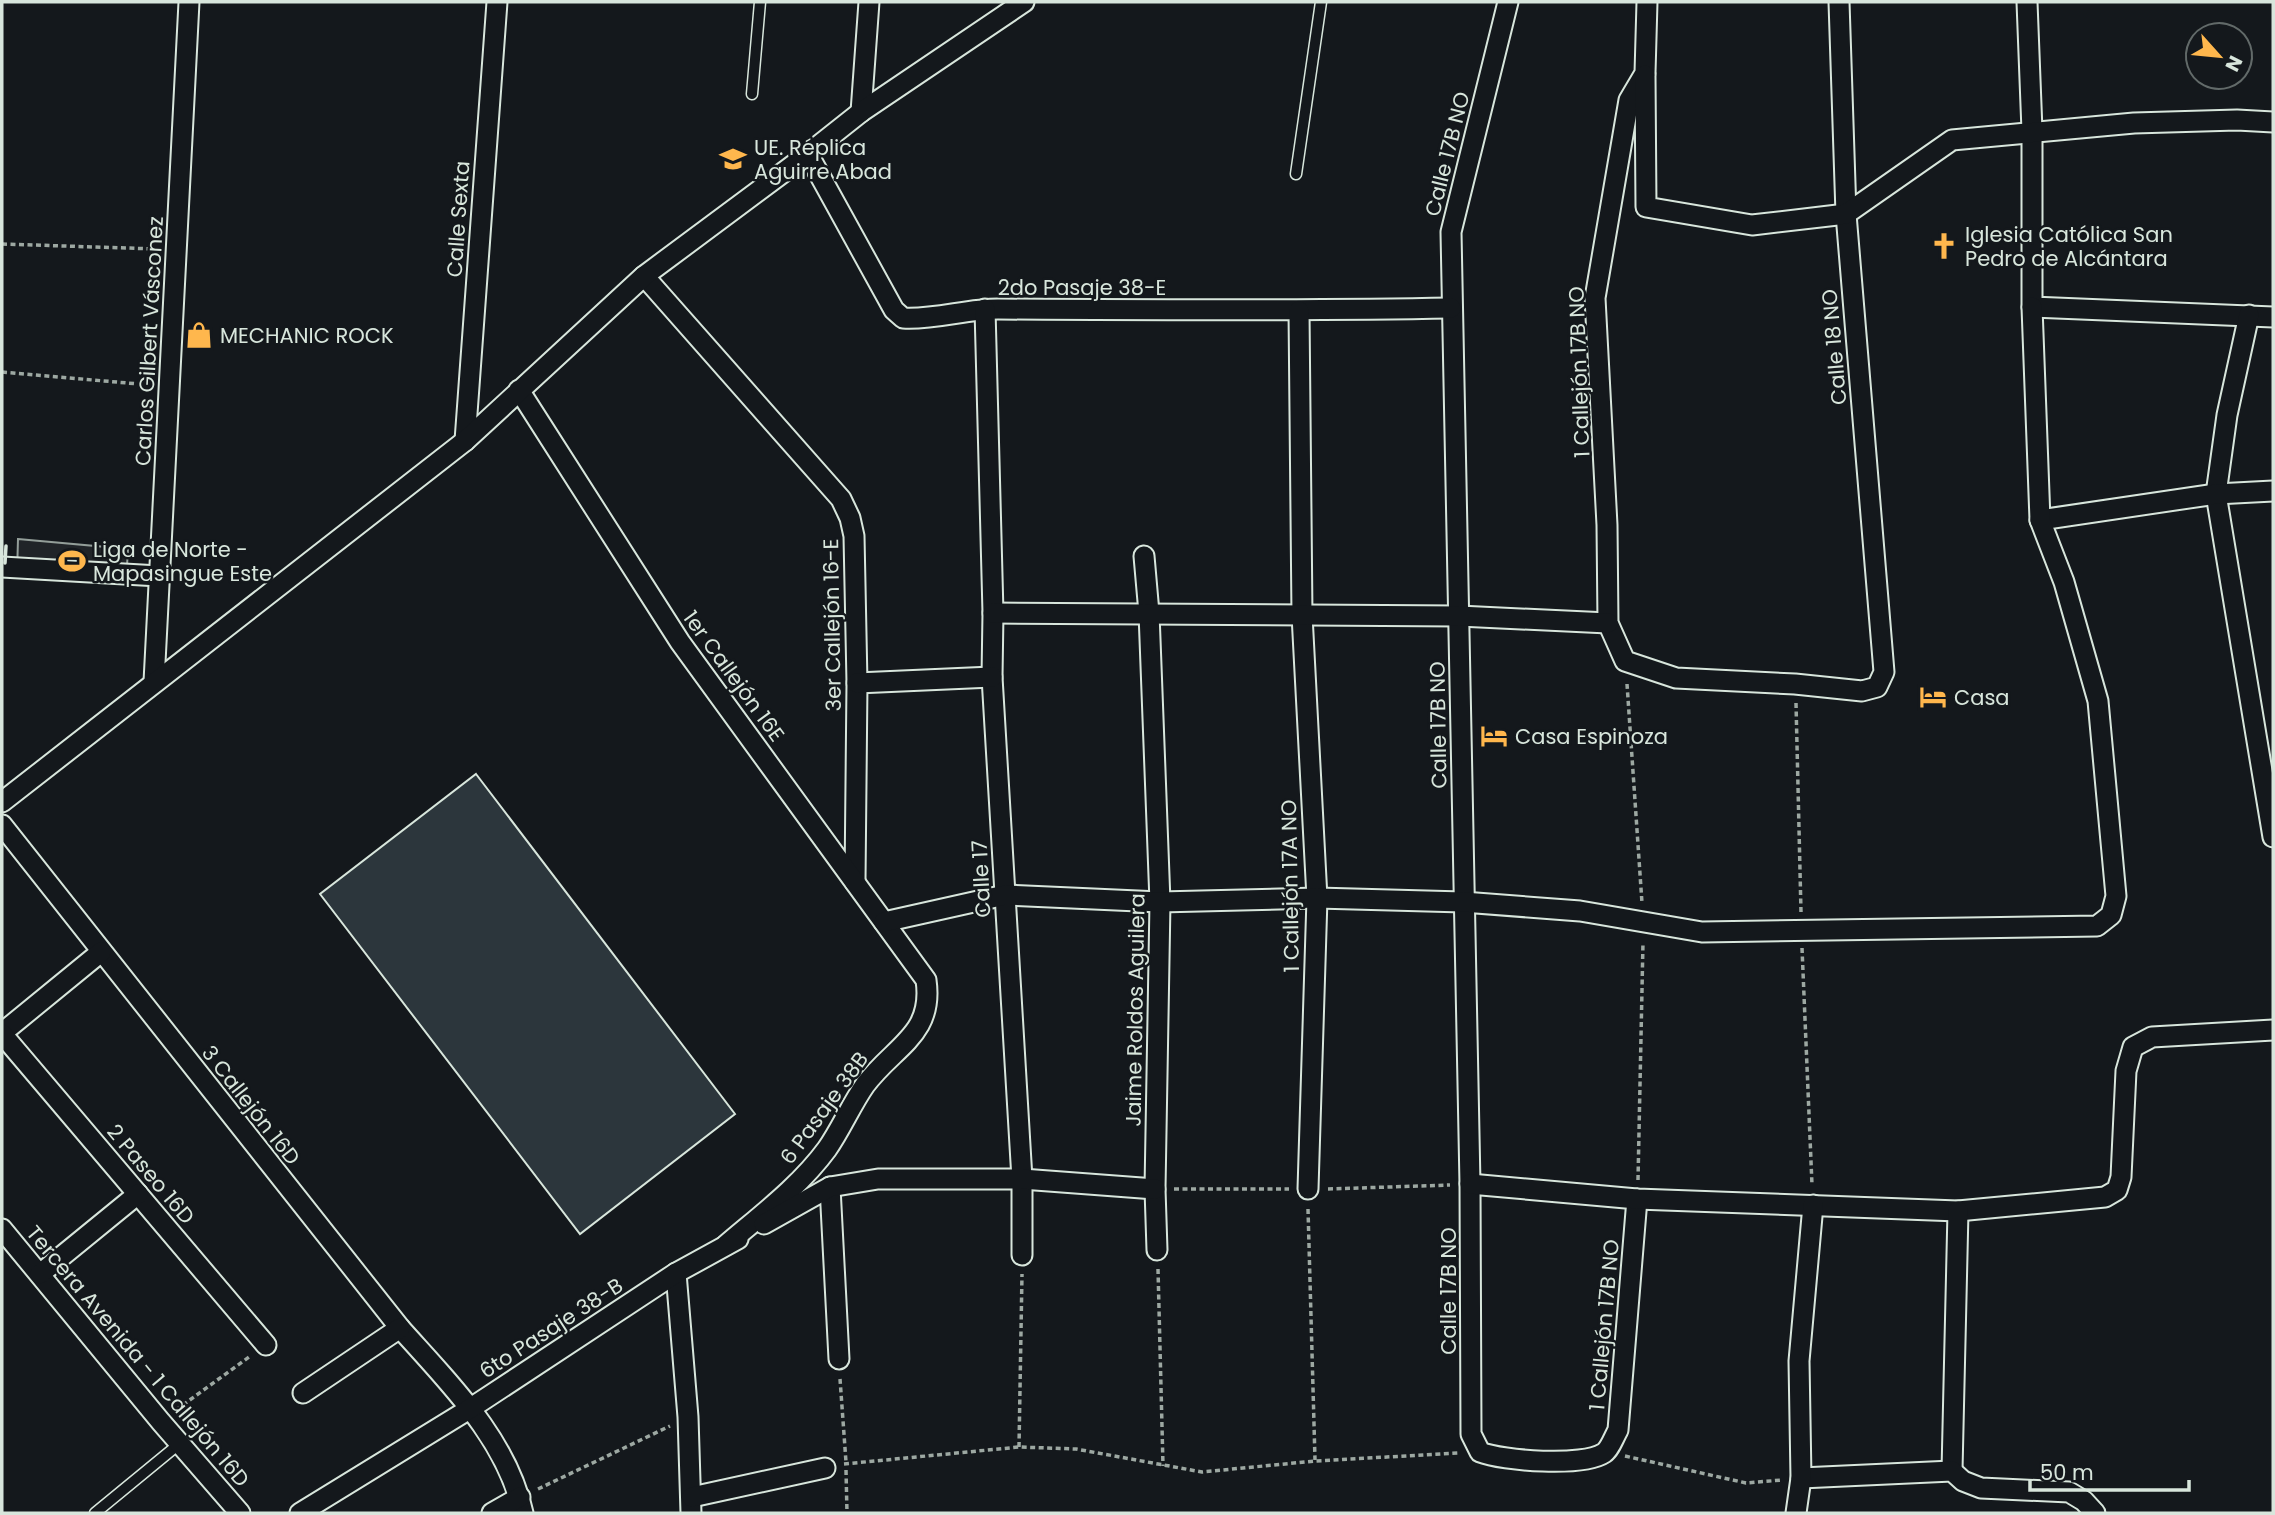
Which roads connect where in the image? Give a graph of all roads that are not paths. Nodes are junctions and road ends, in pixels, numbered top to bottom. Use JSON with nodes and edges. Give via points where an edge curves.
{"nodes":[{"id":1,"x":189,"y":2,"type":"edge"},
{"id":2,"x":497,"y":2,"type":"edge"},
{"id":3,"x":760,"y":2,"type":"edge"},
{"id":4,"x":869,"y":2,"type":"edge"},
{"id":5,"x":1024,"y":2,"type":"edge"},
{"id":6,"x":1321,"y":2,"type":"edge"},
{"id":7,"x":1508,"y":2,"type":"edge"},
{"id":8,"x":1647,"y":2,"type":"edge"},
{"id":9,"x":1839,"y":2,"type":"edge"},
{"id":10,"x":2027,"y":2,"type":"edge"},
{"id":11,"x":1645,"y":73,"type":"junction"},
{"id":12,"x":752,"y":94,"type":"dead end"},
{"id":13,"x":861,"y":112,"type":"junction"},
{"id":14,"x":2273,"y":122,"type":"edge"},
{"id":15,"x":2032,"y":131,"type":"junction"},
{"id":16,"x":808,"y":154,"type":"junction"},
{"id":17,"x":1296,"y":174,"type":"dead end"},
{"id":18,"x":1846,"y":214,"type":"junction"},
{"id":19,"x":644,"y":276,"type":"junction"},
{"id":20,"x":2032,"y":307,"type":"junction"},
{"id":21,"x":1451,"y":308,"type":"junction"},
{"id":22,"x":985,"y":309,"type":"junction"},
{"id":23,"x":1298,"y":311,"type":"junction"},
{"id":24,"x":2249,"y":315,"type":"junction"},
{"id":25,"x":2273,"y":317,"type":"edge"},
{"id":26,"x":519,"y":390,"type":"junction"},
{"id":27,"x":465,"y":441,"type":"junction"},
{"id":28,"x":2273,"y":491,"type":"edge"},
{"id":29,"x":2216,"y":494,"type":"junction"},
{"id":30,"x":2040,"y":520,"type":"junction"},
{"id":31,"x":1144,"y":555,"type":"dead end"},
{"id":32,"x":2,"y":567,"type":"edge"},
{"id":33,"x":159,"y":576,"type":"junction"},
{"id":34,"x":993,"y":613,"type":"junction"},
{"id":35,"x":1149,"y":613,"type":"junction"},
{"id":36,"x":1302,"y":615,"type":"junction"},
{"id":37,"x":1459,"y":616,"type":"junction"},
{"id":38,"x":1608,"y":623,"type":"junction"},
{"id":39,"x":1625,"y":661,"type":"joint"},
{"id":40,"x":992,"y":677,"type":"junction"},
{"id":41,"x":154,"y":682,"type":"junction"},
{"id":42,"x":857,"y":683,"type":"junction"},
{"id":43,"x":2,"y":802,"type":"edge"},
{"id":44,"x":2,"y":825,"type":"edge"},
{"id":45,"x":2273,"y":837,"type":"edge"},
{"id":46,"x":855,"y":883,"type":"junction"},
{"id":47,"x":1005,"y":895,"type":"junction"},
{"id":48,"x":1317,"y":898,"type":"junction"},
{"id":49,"x":1160,"y":902,"type":"junction"},
{"id":50,"x":1463,"y":902,"type":"junction"},
{"id":51,"x":884,"y":922,"type":"junction"},
{"id":52,"x":102,"y":953,"type":"junction"},
{"id":53,"x":926,"y":980,"type":"joint"},
{"id":54,"x":2273,"y":1030,"type":"edge"},
{"id":55,"x":2,"y":1033,"type":"edge"},
{"id":56,"x":1021,"y":1179,"type":"junction"},
{"id":57,"x":1470,"y":1184,"type":"junction"},
{"id":58,"x":830,"y":1187,"type":"junction"},
{"id":59,"x":1155,"y":1189,"type":"junction"},
{"id":60,"x":1308,"y":1189,"type":"road end"},
{"id":61,"x":138,"y":1194,"type":"junction"},
{"id":62,"x":1637,"y":1199,"type":"junction"},
{"id":63,"x":1813,"y":1205,"type":"junction"},
{"id":64,"x":1958,"y":1210,"type":"junction"},
{"id":65,"x":2,"y":1228,"type":"edge"},
{"id":66,"x":726,"y":1245,"type":"junction"},
{"id":67,"x":1157,"y":1250,"type":"road end"},
{"id":68,"x":1022,"y":1255,"type":"road end"},
{"id":69,"x":676,"y":1273,"type":"junction"},
{"id":70,"x":40,"y":1274,"type":"junction"},
{"id":71,"x":400,"y":1328,"type":"junction"},
{"id":72,"x":266,"y":1345,"type":"road end"},
{"id":73,"x":839,"y":1359,"type":"road end"},
{"id":74,"x":303,"y":1393,"type":"dead end"},
{"id":75,"x":471,"y":1408,"type":"junction"},
{"id":76,"x":179,"y":1444,"type":"junction"},
{"id":77,"x":1606,"y":1452,"type":"joint"},
{"id":78,"x":825,"y":1468,"type":"road end"},
{"id":79,"x":1952,"y":1471,"type":"junction"},
{"id":80,"x":1801,"y":1478,"type":"junction"},
{"id":81,"x":522,"y":1505,"type":"edge"},
{"id":82,"x":691,"y":1505,"type":"edge"},
{"id":83,"x":95,"y":1513,"type":"edge"},
{"id":84,"x":240,"y":1513,"type":"edge"},
{"id":85,"x":300,"y":1513,"type":"edge"},
{"id":86,"x":492,"y":1513,"type":"edge"},
{"id":87,"x":1796,"y":1513,"type":"edge"},
{"id":88,"x":2095,"y":1513,"type":"edge"}],
"edges":[{"from":1,"to":33,"type":"street","name":"Carlos Gilbert Vásconez"},
{"from":2,"to":27,"type":"street","name":"Calle Sexta"},
{"from":3,"to":12,"type":"lane"},
{"from":4,"to":13,"type":"street"},
{"from":5,"to":13,"type":"street"},
{"from":6,"to":17,"type":"lane"},
{"from":7,"to":21,"type":"street","name":"Calle 17B NO","via":[[1451,232]]},
{"from":8,"to":11,"type":"street","name":"1 Callejón 17B NO"},
{"from":9,"to":18,"type":"street","name":"Calle 18 NO"},
{"from":10,"to":15,"type":"street"},
{"from":11,"to":18,"type":"street","via":[[1646,207],[1752,225]]},
{"from":11,"to":38,"type":"street","name":"1 Callejón 17B NO","via":[[1629,100],[1595,298]]},
{"from":13,"to":16,"type":"street"},
{"from":14,"to":15,"type":"street","via":[[2134,122]]},
{"from":15,"to":18,"type":"street","via":[[1952,140]]},
{"from":15,"to":20,"type":"street"},
{"from":16,"to":19,"type":"street"},
{"from":16,"to":22,"type":"street","name":"2do Pasaje 38-E","via":[[894,310],[903,318],[923,320]]},
{"from":18,"to":39,"type":"street","name":"Calle 18 NO","via":[[1884,672],[1877,687],[1862,691],[1676,678]]},
{"from":19,"to":26,"type":"street"},
{"from":19,"to":42,"type":"street","name":"3er Callejón 16-E","via":[[841,499],[854,536]]},
{"from":20,"to":24,"type":"street"},
{"from":20,"to":30,"type":"street"},
{"from":21,"to":23,"type":"street","name":"2do Pasaje 38-E"},
{"from":21,"to":37,"type":"street","name":"Calle 17B NO"},
{"from":22,"to":23,"type":"street","name":"2do Pasaje 38-E"},
{"from":22,"to":34,"type":"street","name":"Calle 17"},
{"from":23,"to":36,"type":"street","name":"1 Callejón 17A NO"},
{"from":24,"to":25,"type":"street"},
{"from":24,"to":29,"type":"street","via":[[2227,415]]},
{"from":26,"to":27,"type":"street"},
{"from":26,"to":46,"type":"street","name":"1er Callejón 16E","via":[[680,642]]},
{"from":27,"to":41,"type":"street"},
{"from":28,"to":29,"type":"street"},
{"from":29,"to":30,"type":"street"},
{"from":29,"to":45,"type":"street"},
{"from":30,"to":50,"type":"street","via":[[2064,582],[2098,701],[2116,896],[2111,915],[2097,926],[1702,932],[1580,911]]},
{"from":31,"to":35,"type":"street","name":"Jaime Roldos Aguilera"},
{"from":32,"to":33,"type":"street"},
{"from":33,"to":41,"type":"street","name":"Carlos Gilbert Vásconez"},
{"from":34,"to":35,"type":"street"},
{"from":34,"to":40,"type":"street","name":"Calle 17"},
{"from":35,"to":36,"type":"street"},
{"from":35,"to":49,"type":"street","name":"Jaime Roldos Aguilera"},
{"from":36,"to":37,"type":"street"},
{"from":36,"to":48,"type":"street","name":"1 Callejón 17A NO"},
{"from":37,"to":38,"type":"street"},
{"from":37,"to":50,"type":"street","name":"Calle 17B NO"},
{"from":38,"to":39,"type":"street","name":"1 Callejón 17B NO"},
{"from":40,"to":42,"type":"street"},
{"from":40,"to":47,"type":"street","name":"Calle 17"},
{"from":41,"to":43,"type":"street"},
{"from":42,"to":46,"type":"street","name":"3er Callejón 16-E"},
{"from":44,"to":52,"type":"street","name":"3 Callejón 16D"},
{"from":46,"to":51,"type":"street","name":"1er Callejón 16E"},
{"from":47,"to":49,"type":"street"},
{"from":47,"to":51,"type":"street"},
{"from":47,"to":56,"type":"street","name":"Calle 17"},
{"from":48,"to":49,"type":"street"},
{"from":48,"to":50,"type":"street"},
{"from":48,"to":60,"type":"street","name":"1 Callejón 17A NO"},
{"from":49,"to":59,"type":"street","name":"Jaime Roldos Aguilera"},
{"from":50,"to":57,"type":"street","name":"Calle 17B NO"},
{"from":51,"to":53,"type":"street","name":"1er Callejón 16E"},
{"from":52,"to":55,"type":"street"},
{"from":52,"to":71,"type":"street","name":"3 Callejón 16D"},
{"from":53,"to":66,"type":"street","name":"6 Pasaje 38B","via":[[925,1017],[863,1088],[829,1147],[810,1170]]},
{"from":54,"to":64,"type":"street","via":[[2152,1037],[2133,1047],[2126,1071],[2121,1177],[2117,1190],[2105,1197]]},
{"from":55,"to":61,"type":"street","name":"2 Paseo 16D"},
{"from":56,"to":58,"type":"street","name":"6to Pasaje 38-B","via":[[878,1179]]},
{"from":56,"to":59,"type":"street","name":"6to Pasaje 38-B"},
{"from":56,"to":68,"type":"street","name":"Calle 17"},
{"from":57,"to":62,"type":"street"},
{"from":57,"to":77,"type":"street","name":"Calle 17B NO","via":[[1471,1434],[1480,1452],[1497,1458],[1586,1461]]},
{"from":58,"to":66,"type":"street","name":"6to Pasaje 38-B"},
{"from":58,"to":73,"type":"street"},
{"from":59,"to":67,"type":"street","name":"Jaime Roldos Aguilera"},
{"from":61,"to":70,"type":"street"},
{"from":61,"to":72,"type":"street","name":"2 Paseo 16D"},
{"from":62,"to":63,"type":"street"},
{"from":62,"to":77,"type":"street","name":"1 Callejón 17B NO","via":[[1618,1430]]},
{"from":63,"to":64,"type":"street"},
{"from":63,"to":80,"type":"street","via":[[1799,1361]]},
{"from":64,"to":79,"type":"street"},
{"from":65,"to":70,"type":"street","name":"Tercera Avenida - 1 Callejón 16D"},
{"from":66,"to":69,"type":"street","name":"6to Pasaje 38-B"},
{"from":69,"to":75,"type":"street","name":"6to Pasaje 38-B"},
{"from":69,"to":82,"type":"street"},
{"from":70,"to":76,"type":"street","name":"Tercera Avenida - 1 Callejón 16D"},
{"from":71,"to":74,"type":"street"},
{"from":71,"to":75,"type":"street","name":"3 Callejón 16D"},
{"from":75,"to":81,"type":"street","name":"3 Callejón 16D","via":[[493,1440]]},
{"from":75,"to":85,"type":"street","name":"6to Pasaje 38-B"},
{"from":76,"to":83,"type":"lane"},
{"from":76,"to":84,"type":"street","name":"Tercera Avenida - 1 Callejón 16D"},
{"from":78,"to":82,"type":"street"},
{"from":79,"to":80,"type":"street"},
{"from":79,"to":88,"type":"street","via":[[1981,1488],[2069,1492]]},
{"from":80,"to":87,"type":"street"},
{"from":81,"to":86,"type":"street"}]}
